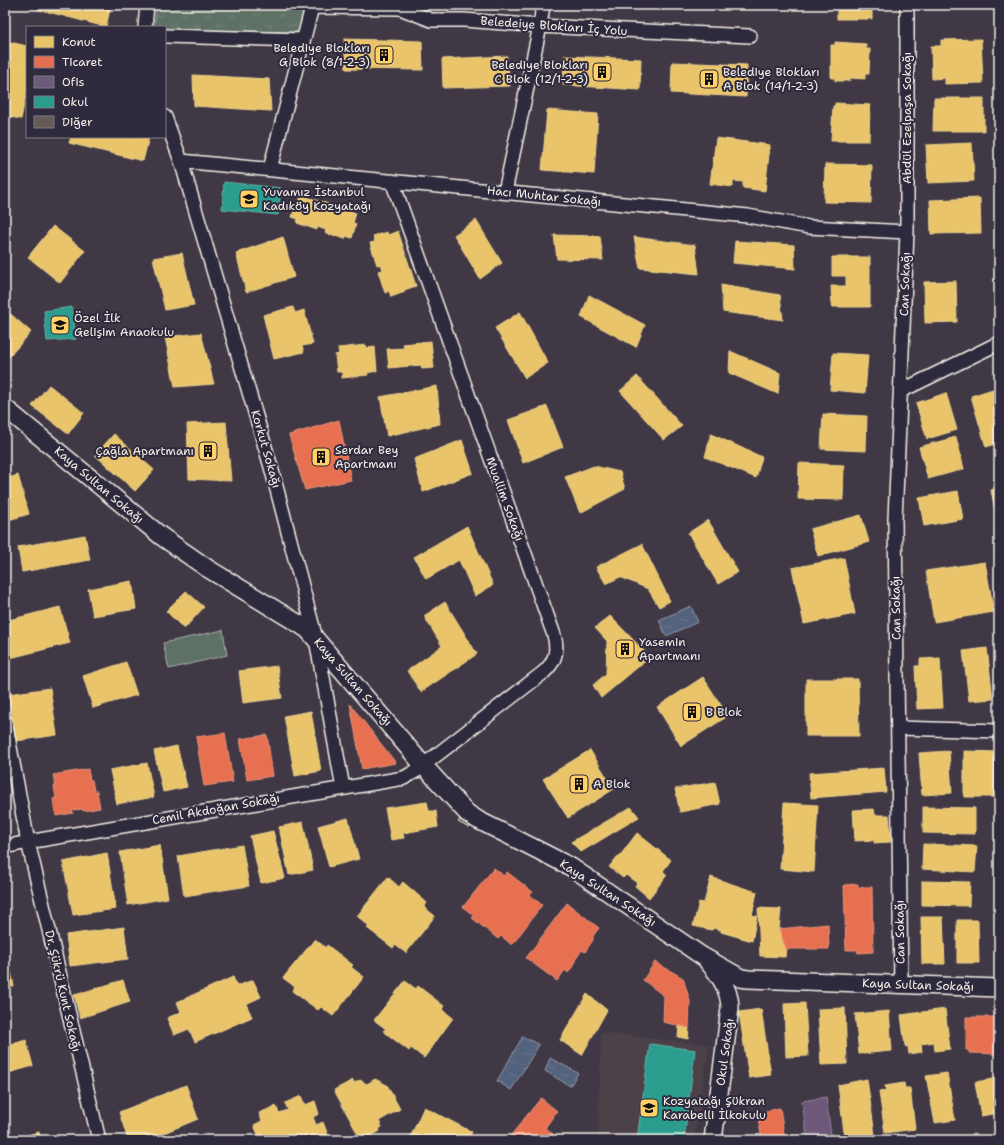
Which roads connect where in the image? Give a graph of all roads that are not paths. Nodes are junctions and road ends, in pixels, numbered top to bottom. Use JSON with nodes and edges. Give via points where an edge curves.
{"nodes":[{"id":1,"x":147,"y":5,"type":"edge"},
{"id":2,"x":543,"y":5,"type":"edge"},
{"id":3,"x":907,"y":5,"type":"edge"},
{"id":4,"x":145,"y":26,"type":"edge"},
{"id":5,"x":540,"y":26,"type":"junction"},
{"id":6,"x":166,"y":36,"type":"edge"},
{"id":7,"x":750,"y":36,"type":"dead end"},
{"id":8,"x":304,"y":40,"type":"junction"},
{"id":9,"x":166,"y":120,"type":"edge"},
{"id":10,"x":180,"y":161,"type":"junction"},
{"id":11,"x":270,"y":169,"type":"junction"},
{"id":12,"x":392,"y":181,"type":"junction"},
{"id":13,"x":505,"y":192,"type":"junction"},
{"id":14,"x":907,"y":232,"type":"junction"},
{"id":15,"x":999,"y":343,"type":"edge"},
{"id":16,"x":900,"y":391,"type":"junction"},
{"id":17,"x":5,"y":408,"type":"edge"},
{"id":18,"x":316,"y":639,"type":"junction"},
{"id":19,"x":5,"y":721,"type":"edge"},
{"id":20,"x":898,"y":728,"type":"junction"},
{"id":21,"x":999,"y":731,"type":"edge"},
{"id":22,"x":423,"y":765,"type":"junction"},
{"id":23,"x":343,"y":788,"type":"junction"},
{"id":24,"x":28,"y":842,"type":"junction"},
{"id":25,"x":5,"y":848,"type":"edge"},
{"id":26,"x":699,"y":954,"type":"junction"},
{"id":27,"x":748,"y":979,"type":"junction"},
{"id":28,"x":901,"y":985,"type":"junction"},
{"id":29,"x":725,"y":988,"type":"junction"},
{"id":30,"x":999,"y":988,"type":"edge"},
{"id":31,"x":99,"y":1140,"type":"edge"},
{"id":32,"x":703,"y":1140,"type":"edge"},
{"id":33,"x":713,"y":1140,"type":"edge"}],
"edges":[{"from":1,"to":4,"type":"street"},
{"from":2,"to":5,"type":"street"},
{"from":3,"to":14,"type":"street","name":"Abdül Ezelpaşa Sokağı"},
{"from":5,"to":7,"type":"street","name":"Beledeiye Blokları İç Yolu"},
{"from":5,"to":8,"type":"street","name":"Beledeiye Blokları İç Yolu","via":[[430,20],[400,8],[312,6]]},
{"from":5,"to":13,"type":"street"},
{"from":6,"to":8,"type":"street"},
{"from":8,"to":11,"type":"street","name":"Beledeiye Blokları İç Yolu"},
{"from":9,"to":10,"type":"street","name":"Korkut Sokağı"},
{"from":10,"to":11,"type":"street","name":"Hacı Muhtar Sokağı"},
{"from":10,"to":18,"type":"street","name":"Korkut Sokağı","via":[[271,466]]},
{"from":11,"to":12,"type":"street","name":"Hacı Muhtar Sokağı"},
{"from":12,"to":13,"type":"street","name":"Hacı Muhtar Sokağı"},
{"from":12,"to":22,"type":"street","name":"Muallim Sokağı","via":[[556,646],[554,660],[544,672]]},
{"from":13,"to":14,"type":"street","name":"Hacı Muhtar Sokağı","via":[[748,216],[809,227]]},
{"from":14,"to":16,"type":"street","name":"Can Sokağı"},
{"from":15,"to":16,"type":"street"},
{"from":16,"to":20,"type":"street","name":"Can Sokağı","via":[[895,520]]},
{"from":17,"to":18,"type":"street","name":"Kaya Sultan Sokağı","via":[[161,536],[207,568],[299,624]]},
{"from":18,"to":22,"type":"street","name":"Kaya Sultan Sokağı"},
{"from":18,"to":23,"type":"street","name":"Korkut Sokağı"},
{"from":19,"to":24,"type":"street","name":"Dr. Şükrü Kunt Sokağı"},
{"from":20,"to":21,"type":"street"},
{"from":20,"to":28,"type":"street","name":"Can Sokağı"},
{"from":22,"to":23,"type":"street","name":"Cemil Akdoğan Sokağı","via":[[404,778]]},
{"from":22,"to":26,"type":"street","name":"Kaya Sultan Sokağı","via":[[474,818],[571,867]]},
{"from":23,"to":24,"type":"street","name":"Cemil Akdoğan Sokağı"},
{"from":24,"to":25,"type":"street","name":"Cemil Akdoğan Sokağı"},
{"from":24,"to":31,"type":"street","name":"Dr. Şükrü Kunt Sokağı"},
{"from":26,"to":27,"type":"street","name":"Kaya Sultan Sokağı","via":[[741,978]]},
{"from":26,"to":29,"type":"street","name":"Kaya Sultan Sokağı","via":[[717,973]]},
{"from":27,"to":28,"type":"street","name":"Kaya Sultan Sokağı"},
{"from":27,"to":29,"type":"street","via":[[731,982]]},
{"from":28,"to":30,"type":"street","name":"Kaya Sultan Sokağı"},
{"from":29,"to":32,"type":"street","name":"Okul Sokağı"},
{"from":29,"to":33,"type":"street","name":"Okul Sokağı","via":[[730,1013]]}]}
